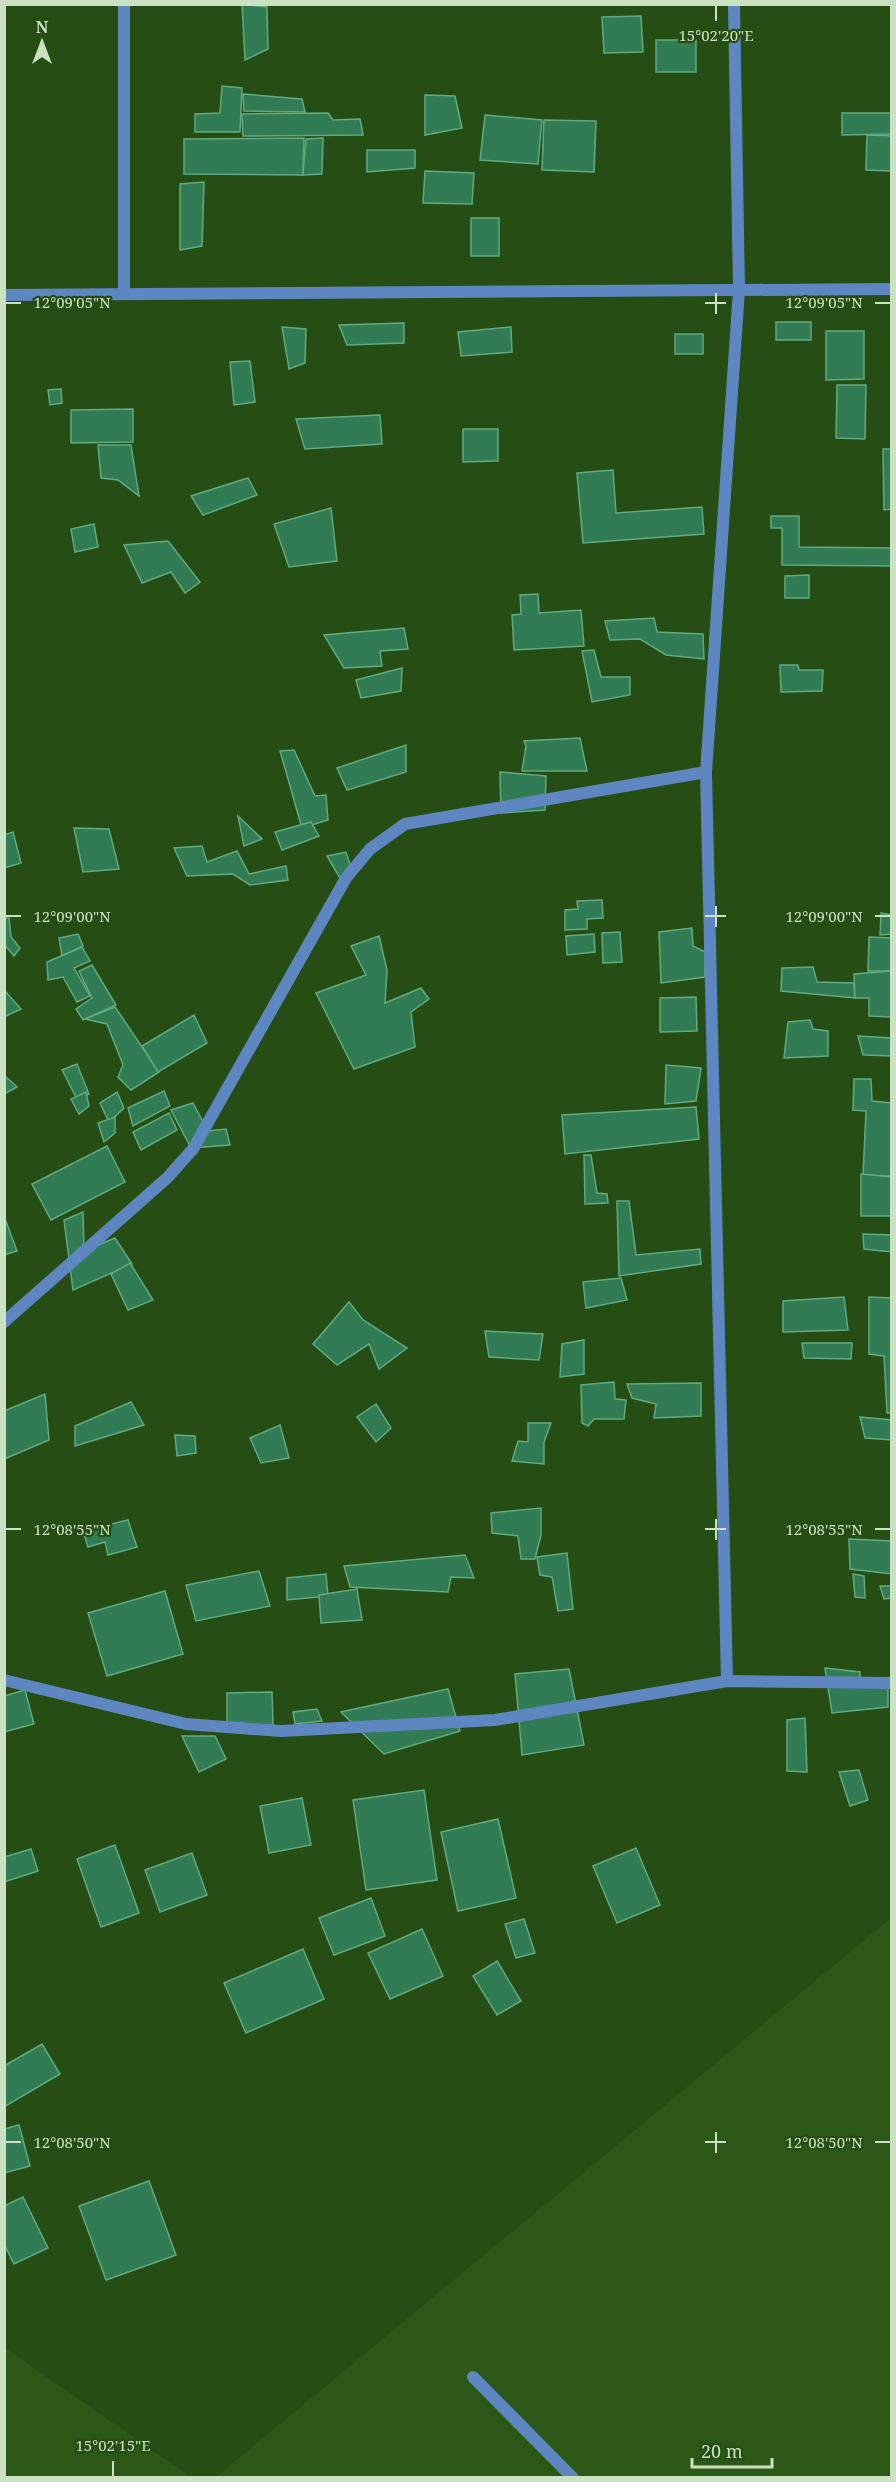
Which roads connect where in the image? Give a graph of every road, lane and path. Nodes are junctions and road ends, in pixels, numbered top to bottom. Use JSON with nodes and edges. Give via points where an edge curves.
{"nodes":[{"id":1,"x":124,"y":4,"type":"edge"},
{"id":2,"x":734,"y":4,"type":"edge"},
{"id":3,"x":891,"y":289,"type":"edge"},
{"id":4,"x":740,"y":290,"type":"junction"},
{"id":5,"x":124,"y":294,"type":"junction"},
{"id":6,"x":4,"y":295,"type":"edge"},
{"id":7,"x":706,"y":771,"type":"junction"},
{"id":8,"x":4,"y":1322,"type":"edge"},
{"id":9,"x":4,"y":1680,"type":"edge"},
{"id":10,"x":727,"y":1681,"type":"junction"},
{"id":11,"x":891,"y":1683,"type":"edge"},
{"id":12,"x":473,"y":2377,"type":"dead end"},
{"id":13,"x":573,"y":2478,"type":"edge"}],
"edges":[{"from":1,"to":5,"type":"street"},
{"from":2,"to":4,"type":"street"},
{"from":3,"to":4,"type":"street"},
{"from":4,"to":5,"type":"street"},
{"from":4,"to":7,"type":"street"},
{"from":5,"to":6,"type":"street"},
{"from":7,"to":8,"type":"street","via":[[405,824],[370,849],[346,878],[193,1149],[167,1178]]},
{"from":7,"to":10,"type":"street"},
{"from":9,"to":10,"type":"street","via":[[186,1724],[281,1731],[495,1720]]},
{"from":10,"to":11,"type":"street"},
{"from":12,"to":13,"type":"street"}]}
